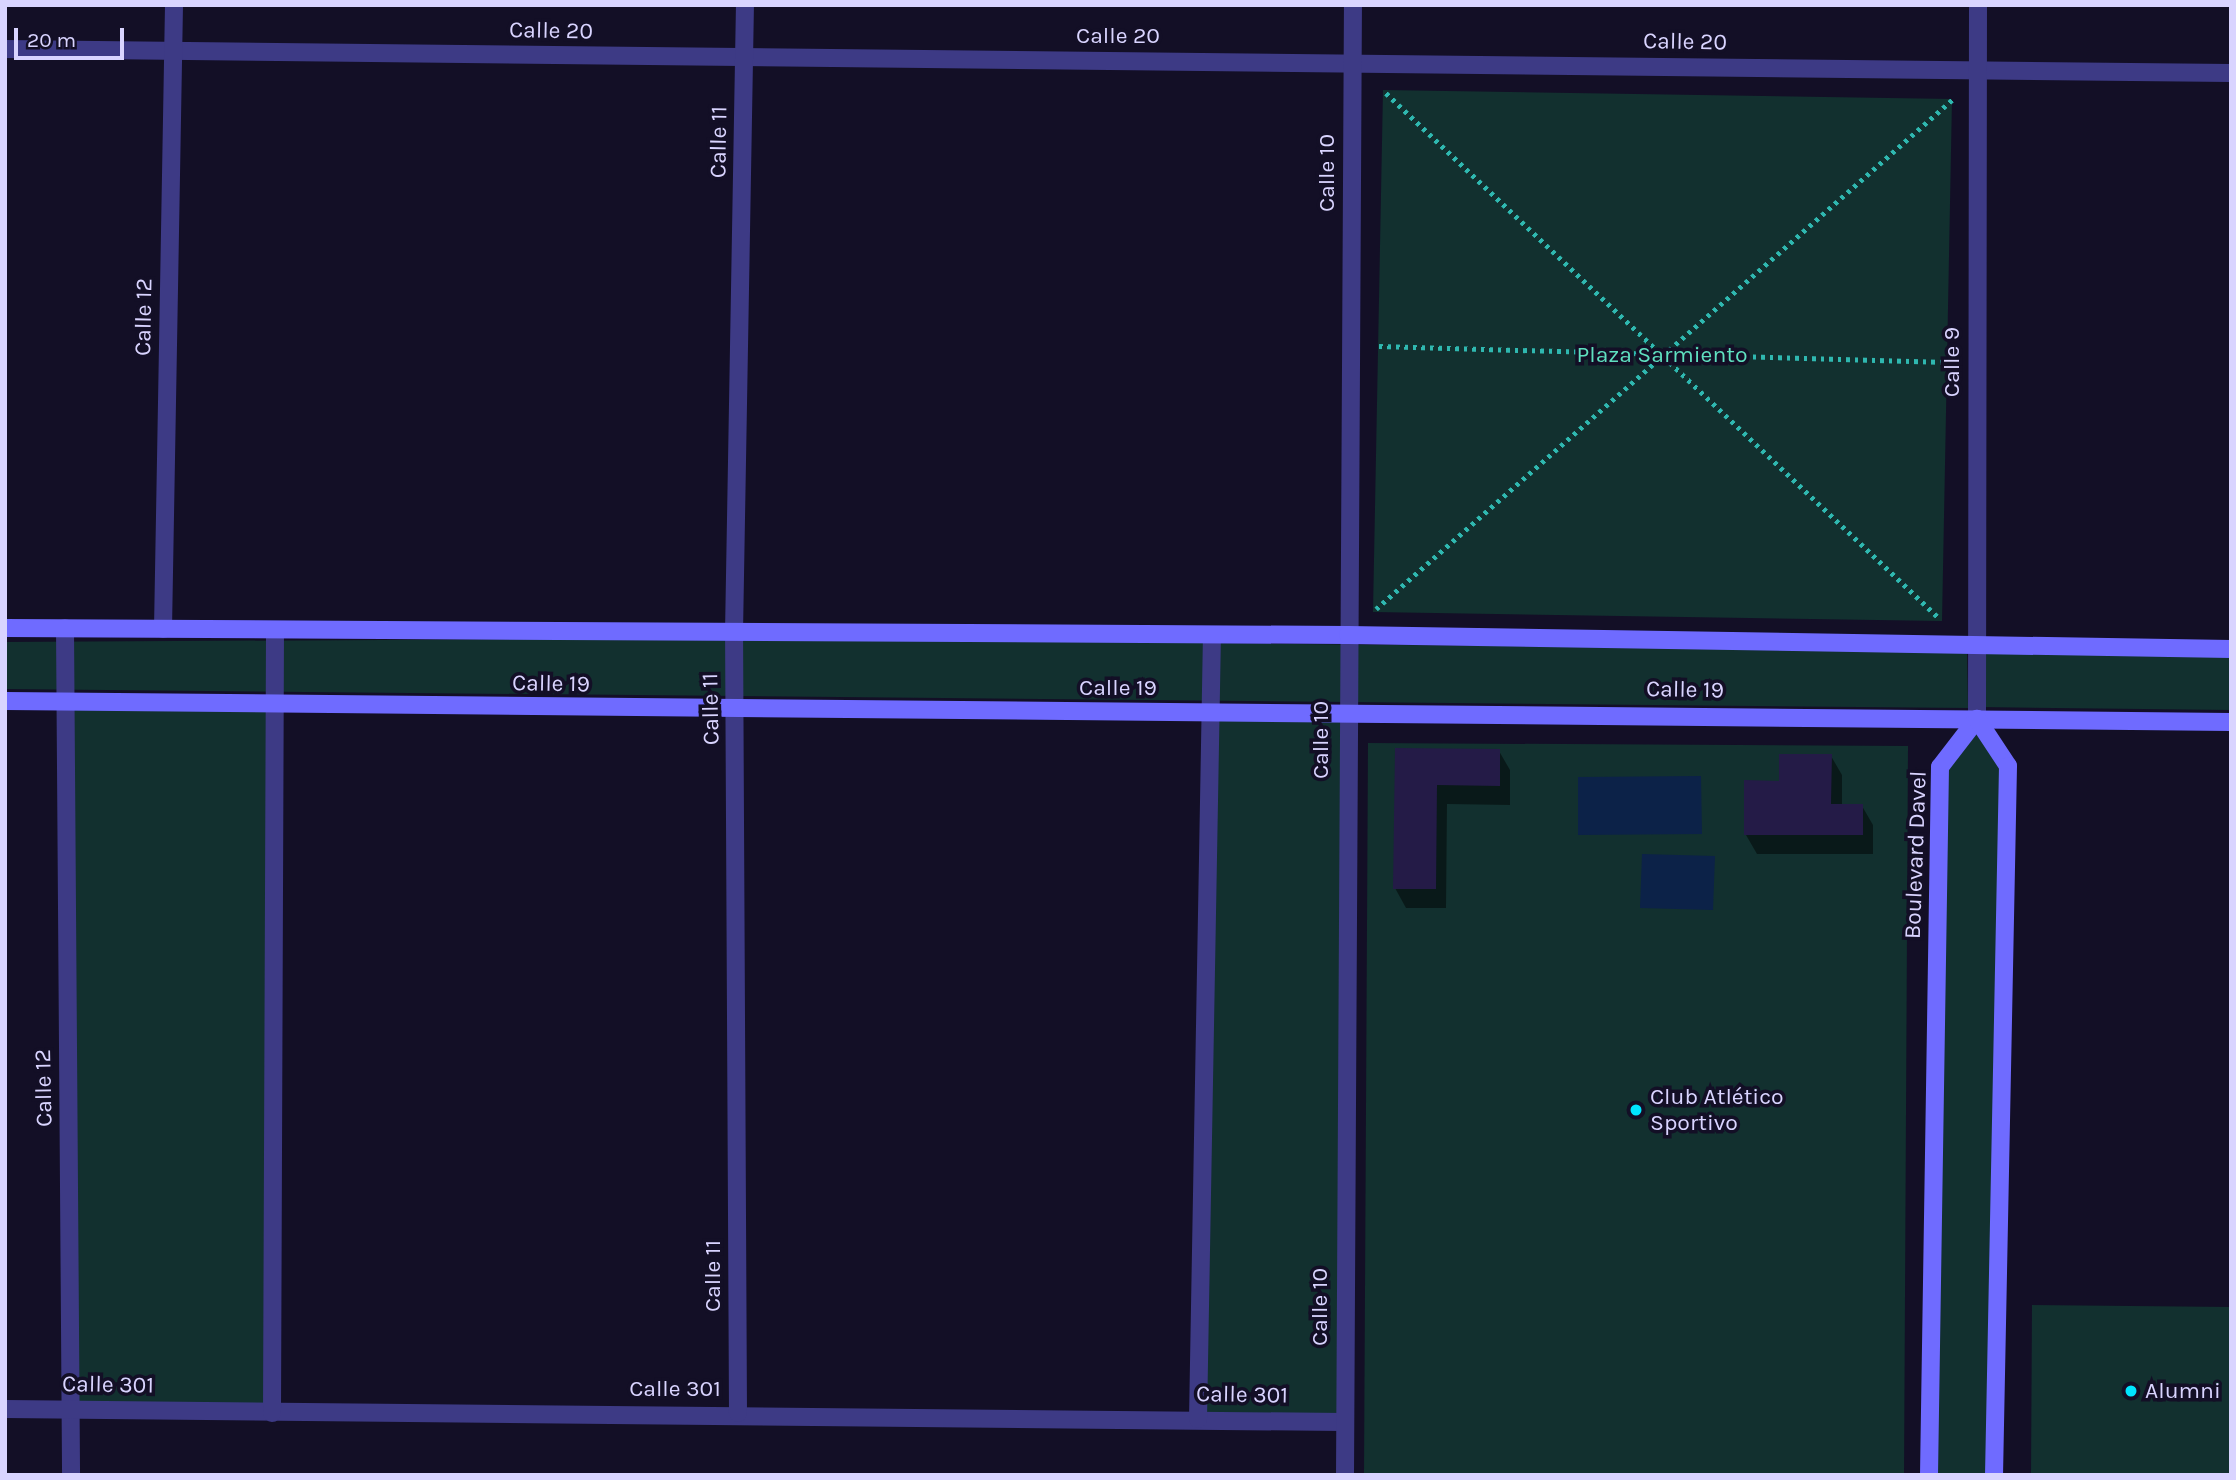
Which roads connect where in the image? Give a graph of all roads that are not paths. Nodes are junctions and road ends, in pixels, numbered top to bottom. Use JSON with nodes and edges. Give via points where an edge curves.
{"nodes":[{"id":1,"x":174,"y":5,"type":"edge"},
{"id":2,"x":746,"y":5,"type":"edge"},
{"id":3,"x":1353,"y":5,"type":"edge"},
{"id":4,"x":1978,"y":5,"type":"edge"},
{"id":5,"x":5,"y":49,"type":"edge"},
{"id":6,"x":174,"y":51,"type":"junction"},
{"id":7,"x":745,"y":58,"type":"junction"},
{"id":8,"x":1353,"y":61,"type":"junction"},
{"id":9,"x":1977,"y":71,"type":"junction"},
{"id":10,"x":2231,"y":73,"type":"edge"},
{"id":11,"x":5,"y":628,"type":"edge"},
{"id":12,"x":65,"y":628,"type":"junction"},
{"id":13,"x":163,"y":629,"type":"junction"},
{"id":14,"x":275,"y":630,"type":"junction"},
{"id":15,"x":734,"y":633,"type":"junction"},
{"id":16,"x":1212,"y":635,"type":"junction"},
{"id":17,"x":1348,"y":635,"type":"junction"},
{"id":18,"x":1977,"y":645,"type":"junction"},
{"id":19,"x":2231,"y":649,"type":"edge"},
{"id":20,"x":5,"y":701,"type":"edge"},
{"id":21,"x":65,"y":701,"type":"junction"},
{"id":22,"x":273,"y":705,"type":"junction"},
{"id":23,"x":1345,"y":709,"type":"junction"},
{"id":24,"x":736,"y":711,"type":"junction"},
{"id":25,"x":1210,"y":712,"type":"junction"},
{"id":26,"x":1977,"y":719,"type":"junction"},
{"id":27,"x":2231,"y":722,"type":"edge"},
{"id":28,"x":71,"y":1408,"type":"junction"},
{"id":29,"x":5,"y":1409,"type":"edge"},
{"id":30,"x":272,"y":1413,"type":"junction"},
{"id":31,"x":738,"y":1413,"type":"junction"},
{"id":32,"x":1198,"y":1419,"type":"junction"},
{"id":33,"x":1344,"y":1422,"type":"junction"},
{"id":34,"x":71,"y":1475,"type":"edge"},
{"id":35,"x":1345,"y":1475,"type":"edge"},
{"id":36,"x":1929,"y":1475,"type":"edge"},
{"id":37,"x":1994,"y":1475,"type":"edge"}],
"edges":[{"from":1,"to":6,"type":"street","name":"Calle 12"},
{"from":2,"to":7,"type":"street","name":"Calle 11"},
{"from":3,"to":8,"type":"street","name":"Calle 10"},
{"from":4,"to":9,"type":"street","name":"Calle 9"},
{"from":5,"to":6,"type":"street","name":"Calle 20"},
{"from":6,"to":7,"type":"street","name":"Calle 20"},
{"from":6,"to":13,"type":"street","name":"Calle 12"},
{"from":7,"to":8,"type":"street","name":"Calle 20"},
{"from":7,"to":15,"type":"street","name":"Calle 11"},
{"from":8,"to":9,"type":"street","name":"Calle 20"},
{"from":8,"to":17,"type":"street","name":"Calle 10"},
{"from":9,"to":10,"type":"street","name":"Calle 20"},
{"from":9,"to":18,"type":"street","name":"Calle 9"},
{"from":11,"to":12,"type":"street"},
{"from":12,"to":13,"type":"street"},
{"from":12,"to":21,"type":"street","name":"Calle 12"},
{"from":13,"to":14,"type":"street"},
{"from":14,"to":15,"type":"street"},
{"from":14,"to":22,"type":"street"},
{"from":15,"to":16,"type":"street"},
{"from":15,"to":24,"type":"street","name":"Calle 11"},
{"from":16,"to":17,"type":"street"},
{"from":16,"to":25,"type":"street"},
{"from":17,"to":18,"type":"street"},
{"from":17,"to":23,"type":"street","name":"Calle 10"},
{"from":18,"to":19,"type":"street"},
{"from":18,"to":26,"type":"street","name":"Calle 9"},
{"from":20,"to":21,"type":"street","name":"Calle 19"},
{"from":21,"to":22,"type":"street","name":"Calle 19"},
{"from":21,"to":28,"type":"street","name":"Calle 12"},
{"from":22,"to":24,"type":"street","name":"Calle 19"},
{"from":22,"to":30,"type":"street"},
{"from":23,"to":25,"type":"street","name":"Calle 19"},
{"from":23,"to":26,"type":"street","name":"Calle 19"},
{"from":23,"to":33,"type":"street","name":"Calle 10"},
{"from":24,"to":25,"type":"street","name":"Calle 19"},
{"from":24,"to":31,"type":"street","name":"Calle 11"},
{"from":25,"to":32,"type":"street"},
{"from":26,"to":27,"type":"street","name":"Calle 19"},
{"from":26,"to":36,"type":"street","name":"Boulevard Davel","via":[[1940,767]]},
{"from":26,"to":37,"type":"street","via":[[2008,766]]},
{"from":28,"to":29,"type":"street","name":"Calle 301"},
{"from":28,"to":30,"type":"street","name":"Calle 301"},
{"from":28,"to":34,"type":"street","name":"Calle 12"},
{"from":30,"to":31,"type":"street","name":"Calle 301"},
{"from":31,"to":32,"type":"street","name":"Calle 301"},
{"from":32,"to":33,"type":"street","name":"Calle 301"},
{"from":33,"to":35,"type":"street","name":"Calle 10"}]}
